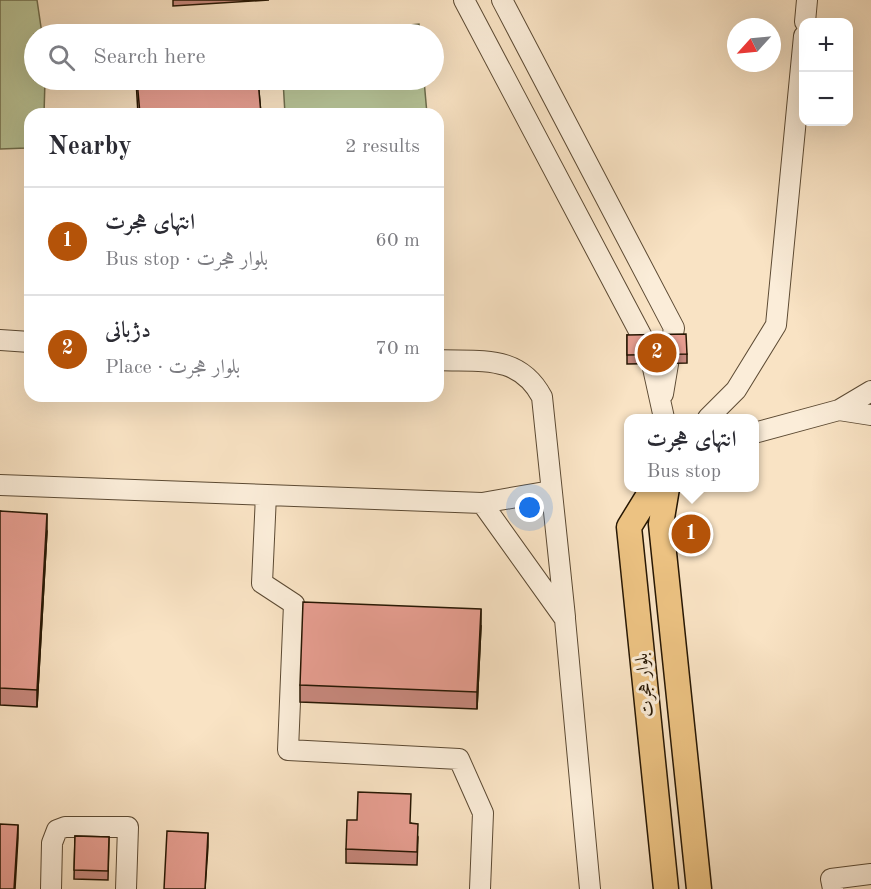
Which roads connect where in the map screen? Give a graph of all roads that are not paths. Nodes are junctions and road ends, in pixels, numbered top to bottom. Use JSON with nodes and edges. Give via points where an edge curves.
{"nodes":[{"id":1,"x":464,"y":0,"type":"edge"},
{"id":2,"x":502,"y":0,"type":"edge"},
{"id":3,"x":807,"y":0,"type":"edge"},
{"id":4,"x":805,"y":18,"type":"edge"},
{"id":5,"x":800,"y":72,"type":"edge"},
{"id":6,"x":0,"y":340,"type":"edge"},
{"id":7,"x":24,"y":342,"type":"edge"},
{"id":8,"x":444,"y":360,"type":"edge"},
{"id":9,"x":871,"y":391,"type":"edge"},
{"id":10,"x":839,"y":410,"type":"junction"},
{"id":11,"x":663,"y":412,"type":"edge"},
{"id":12,"x":712,"y":414,"type":"edge"},
{"id":13,"x":871,"y":415,"type":"edge"},
{"id":14,"x":759,"y":432,"type":"edge"},
{"id":15,"x":0,"y":485,"type":"edge"},
{"id":16,"x":551,"y":491,"type":"junction"},
{"id":17,"x":651,"y":492,"type":"edge"},
{"id":18,"x":666,"y":492,"type":"edge"},
{"id":19,"x":266,"y":495,"type":"junction"},
{"id":20,"x":482,"y":503,"type":"junction"},
{"id":21,"x":565,"y":620,"type":"junction"},
{"id":22,"x":871,"y":874,"type":"edge"},
{"id":23,"x":51,"y":889,"type":"edge"},
{"id":24,"x":126,"y":889,"type":"edge"},
{"id":25,"x":480,"y":889,"type":"edge"},
{"id":26,"x":590,"y":889,"type":"edge"},
{"id":27,"x":666,"y":889,"type":"edge"},
{"id":28,"x":699,"y":889,"type":"edge"},
{"id":29,"x":833,"y":889,"type":"edge"}],
"edges":[{"from":1,"to":11,"type":"lane","via":[[649,350]]},
{"from":2,"to":11,"type":"lane","via":[[674,328]]},
{"from":3,"to":4,"type":"lane"},
{"from":5,"to":12,"type":"lane","via":[[776,325],[736,390]]},
{"from":6,"to":7,"type":"lane"},
{"from":8,"to":16,"type":"lane","via":[[507,363],[534,383],[542,398]]},
{"from":9,"to":10,"type":"lane"},
{"from":10,"to":13,"type":"lane"},
{"from":10,"to":14,"type":"lane"},
{"from":15,"to":19,"type":"lane"},
{"from":16,"to":20,"type":"lane"},
{"from":16,"to":21,"type":"lane"},
{"from":17,"to":27,"type":"main road","name":"بلوار هجرت","via":[[629,527]]},
{"from":18,"to":28,"type":"main road","name":"بلوار هجرت","via":[[662,524]]},
{"from":19,"to":20,"type":"lane"},
{"from":19,"to":25,"type":"lane","via":[[262,583],[294,604],[288,750],[459,759],[483,813]]},
{"from":20,"to":21,"type":"lane"},
{"from":21,"to":26,"type":"lane"},
{"from":22,"to":29,"type":"lane","via":[[831,879]]},
{"from":23,"to":24,"type":"lane","via":[[52,843],[57,830],[128,827]]}]}
